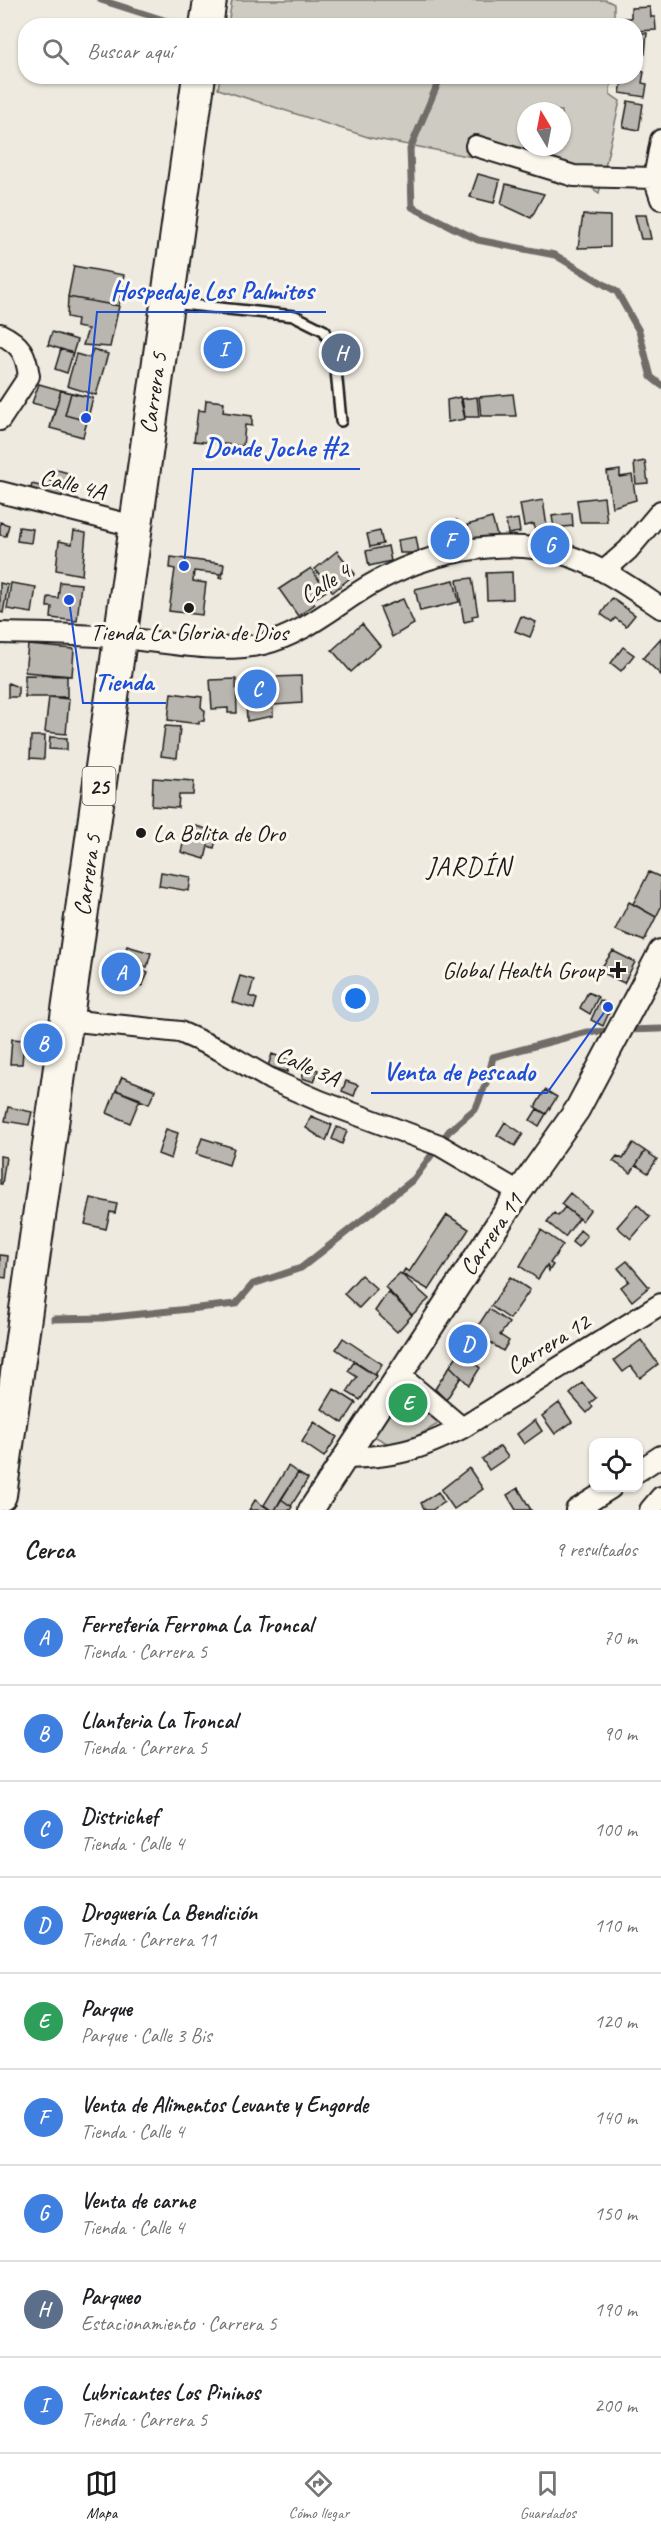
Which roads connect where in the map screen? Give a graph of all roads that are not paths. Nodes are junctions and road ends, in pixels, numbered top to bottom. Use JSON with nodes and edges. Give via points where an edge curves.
{"nodes":[{"id":1,"x":210,"y":0,"type":"edge"},
{"id":2,"x":207,"y":18,"type":"edge"},
{"id":3,"x":198,"y":84,"type":"edge"},
{"id":4,"x":661,"y":140,"type":"edge"},
{"id":5,"x":476,"y":146,"type":"dead end"},
{"id":6,"x":654,"y":178,"type":"junction"},
{"id":7,"x":661,"y":199,"type":"edge"},
{"id":8,"x":166,"y":303,"type":"junction"},
{"id":9,"x":0,"y":334,"type":"edge"},
{"id":10,"x":0,"y":420,"type":"edge"},
{"id":11,"x":341,"y":421,"type":"dead end"},
{"id":12,"x":0,"y":492,"type":"edge"},
{"id":13,"x":661,"y":511,"type":"edge"},
{"id":14,"x":134,"y":526,"type":"junction"},
{"id":15,"x":604,"y":571,"type":"junction"},
{"id":16,"x":661,"y":608,"type":"edge"},
{"id":17,"x":0,"y":633,"type":"edge"},
{"id":18,"x":120,"y":638,"type":"junction"},
{"id":19,"x":661,"y":952,"type":"edge"},
{"id":20,"x":67,"y":1020,"type":"junction"},
{"id":21,"x":519,"y":1192,"type":"junction"},
{"id":22,"x":661,"y":1304,"type":"edge"},
{"id":23,"x":398,"y":1374,"type":"junction"},
{"id":24,"x":462,"y":1428,"type":"junction"},
{"id":25,"x":4,"y":1443,"type":"edge"},
{"id":26,"x":661,"y":1456,"type":"edge"},
{"id":27,"x":343,"y":1458,"type":"junction"},
{"id":28,"x":643,"y":1468,"type":"edge"},
{"id":29,"x":605,"y":1492,"type":"edge"},
{"id":30,"x":0,"y":1495,"type":"edge"},
{"id":31,"x":661,"y":1497,"type":"edge"},
{"id":32,"x":311,"y":1510,"type":"edge"},
{"id":33,"x":576,"y":1510,"type":"edge"},
{"id":34,"x":650,"y":1510,"type":"edge"}],
"edges":[{"from":1,"to":2,"type":"highway"},
{"from":3,"to":8,"type":"highway","name":"Carrera 5","number":"25"},
{"from":4,"to":6,"type":"street"},
{"from":5,"to":6,"type":"street","via":[[574,176]]},
{"from":6,"to":7,"type":"street"},
{"from":8,"to":11,"type":"lane","via":[[296,316],[325,331],[335,360]]},
{"from":8,"to":14,"type":"highway","name":"Carrera 5","number":"25"},
{"from":9,"to":10,"type":"street","via":[[12,340],[26,356],[29,376]]},
{"from":12,"to":14,"type":"street","name":"Calle 4A"},
{"from":13,"to":15,"type":"street"},
{"from":14,"to":18,"type":"highway","name":"Carrera 5","number":"25"},
{"from":15,"to":16,"type":"street","name":"Calle 4"},
{"from":15,"to":18,"type":"street","name":"Calle 4","via":[[566,555],[531,548],[494,547],[411,565],[298,630],[263,644],[201,645]]},
{"from":17,"to":18,"type":"street","name":"Calle 4"},
{"from":18,"to":20,"type":"highway","name":"Carrera 5","number":"25"},
{"from":19,"to":21,"type":"street","name":"Carrera 11","via":[[577,1110]]},
{"from":20,"to":21,"type":"street","name":"Calle 3A","via":[[180,1032],[320,1101],[439,1144]]},
{"from":20,"to":25,"type":"highway","name":"Carrera 5","number":"25"},
{"from":21,"to":23,"type":"street","name":"Carrera 11"},
{"from":22,"to":24,"type":"street","name":"Carrera 12"},
{"from":23,"to":24,"type":"street"},
{"from":23,"to":27,"type":"street","name":"Carrera 11"},
{"from":24,"to":27,"type":"street","name":"Carrera 12","via":[[400,1455]]},
{"from":25,"to":30,"type":"highway","name":"Carrera 5","number":"25"},
{"from":26,"to":28,"type":"street"},
{"from":27,"to":32,"type":"street","name":"Carrera 11"},
{"from":29,"to":33,"type":"street"},
{"from":31,"to":34,"type":"street"}]}
